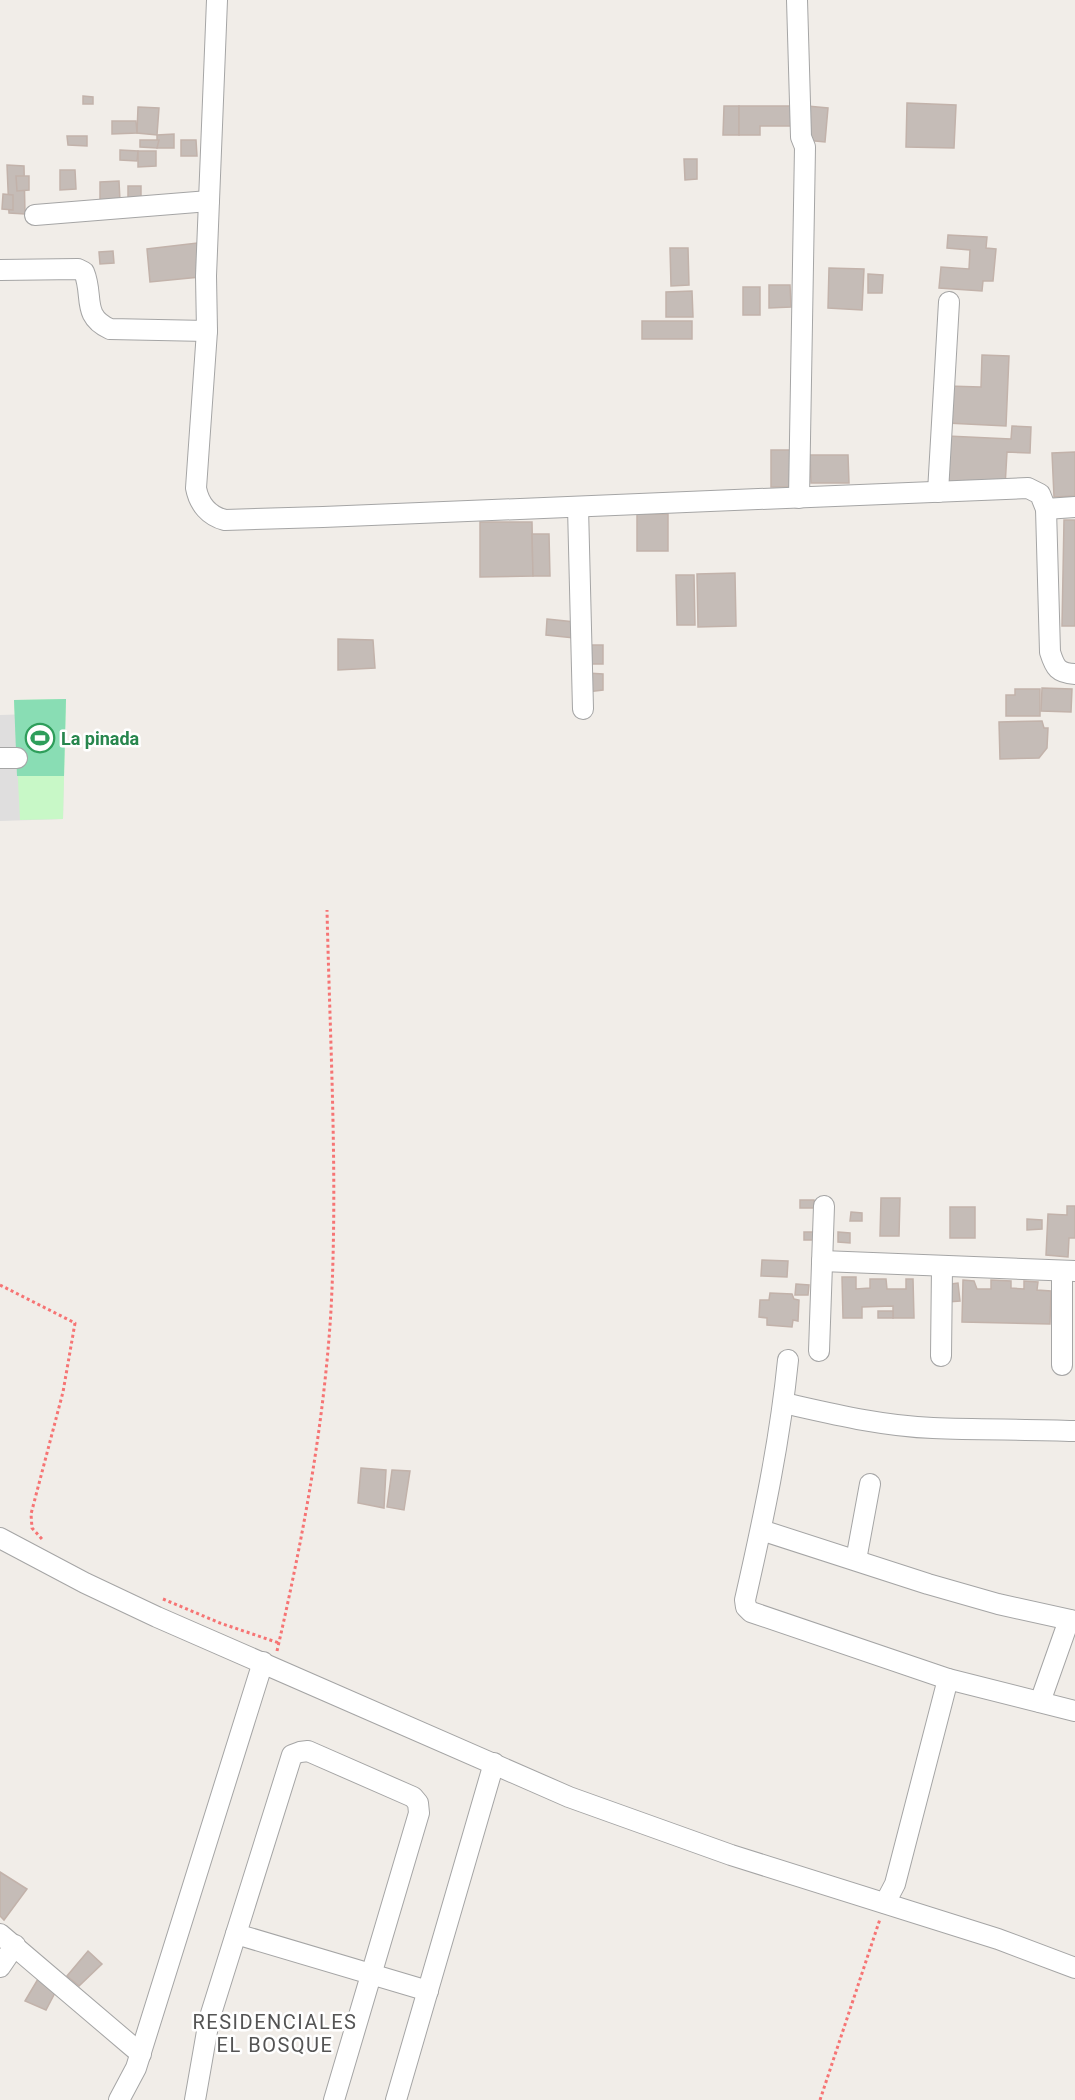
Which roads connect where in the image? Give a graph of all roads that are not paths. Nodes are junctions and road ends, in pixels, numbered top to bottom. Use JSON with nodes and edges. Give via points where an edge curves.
{"nodes":[{"id":1,"x":217,"y":0,"type":"edge"},
{"id":2,"x":796,"y":0,"type":"edge"},
{"id":3,"x":209,"y":201,"type":"junction"},
{"id":4,"x":35,"y":215,"type":"dead end"},
{"id":5,"x":0,"y":270,"type":"edge"},
{"id":6,"x":949,"y":302,"type":"dead end"},
{"id":7,"x":207,"y":331,"type":"junction"},
{"id":8,"x":938,"y":492,"type":"junction"},
{"id":9,"x":799,"y":498,"type":"junction"},
{"id":10,"x":578,"y":507,"type":"junction"},
{"id":11,"x":1075,"y":507,"type":"edge"},
{"id":12,"x":1046,"y":509,"type":"junction"},
{"id":13,"x":1075,"y":674,"type":"edge"},
{"id":14,"x":583,"y":710,"type":"dead end"},
{"id":15,"x":824,"y":1206,"type":"dead end"},
{"id":16,"x":822,"y":1261,"type":"junction"},
{"id":17,"x":942,"y":1267,"type":"junction"},
{"id":18,"x":1069,"y":1271,"type":"edge"},
{"id":19,"x":819,"y":1351,"type":"dead end"},
{"id":20,"x":941,"y":1356,"type":"dead end"},
{"id":21,"x":788,"y":1360,"type":"dead end"},
{"id":22,"x":1062,"y":1365,"type":"dead end"},
{"id":23,"x":784,"y":1403,"type":"junction"},
{"id":24,"x":1075,"y":1431,"type":"edge"},
{"id":25,"x":870,"y":1484,"type":"dead end"},
{"id":26,"x":761,"y":1530,"type":"junction"},
{"id":27,"x":0,"y":1538,"type":"edge"},
{"id":28,"x":856,"y":1560,"type":"junction"},
{"id":29,"x":1072,"y":1620,"type":"edge"},
{"id":30,"x":268,"y":1665,"type":"junction"},
{"id":31,"x":948,"y":1679,"type":"junction"},
{"id":32,"x":1040,"y":1702,"type":"junction"},
{"id":33,"x":1075,"y":1711,"type":"edge"},
{"id":34,"x":494,"y":1763,"type":"junction"},
{"id":35,"x":885,"y":1903,"type":"junction"},
{"id":36,"x":236,"y":1934,"type":"junction"},
{"id":37,"x":7,"y":1940,"type":"edge"},
{"id":38,"x":0,"y":1967,"type":"edge"},
{"id":39,"x":1075,"y":1968,"type":"edge"},
{"id":40,"x":372,"y":1974,"type":"junction"},
{"id":41,"x":428,"y":1991,"type":"junction"},
{"id":42,"x":141,"y":2054,"type":"junction"},
{"id":43,"x":119,"y":2100,"type":"edge"},
{"id":44,"x":195,"y":2100,"type":"edge"},
{"id":45,"x":334,"y":2100,"type":"edge"},
{"id":46,"x":396,"y":2100,"type":"edge"}],
"edges":[{"from":1,"to":3,"type":"street"},
{"from":2,"to":9,"type":"street","via":[[801,137],[805,147]]},
{"from":3,"to":4,"type":"street"},
{"from":3,"to":7,"type":"street"},
{"from":5,"to":7,"type":"street","via":[[84,272],[90,312],[110,328]]},
{"from":6,"to":8,"type":"street"},
{"from":7,"to":10,"type":"street","via":[[196,488],[207,511],[219,518]]},
{"from":8,"to":9,"type":"street"},
{"from":8,"to":12,"type":"street","via":[[1028,488],[1040,494]]},
{"from":9,"to":10,"type":"street"},
{"from":10,"to":14,"type":"street"},
{"from":11,"to":12,"type":"street"},
{"from":12,"to":13,"type":"street","via":[[1050,652],[1059,670]]},
{"from":15,"to":16,"type":"street"},
{"from":16,"to":17,"type":"street"},
{"from":16,"to":19,"type":"street"},
{"from":17,"to":18,"type":"street"},
{"from":17,"to":20,"type":"street"},
{"from":18,"to":22,"type":"street"},
{"from":21,"to":23,"type":"street"},
{"from":23,"to":24,"type":"street","via":[[899,1425]]},
{"from":23,"to":26,"type":"street"},
{"from":25,"to":28,"type":"street"},
{"from":26,"to":28,"type":"street"},
{"from":26,"to":31,"type":"street","via":[[745,1600],[751,1612]]},
{"from":27,"to":30,"type":"street","via":[[106,1593]]},
{"from":28,"to":29,"type":"street","via":[[998,1604]]},
{"from":29,"to":32,"type":"street"},
{"from":30,"to":34,"type":"street"},
{"from":30,"to":42,"type":"street"},
{"from":31,"to":32,"type":"street"},
{"from":31,"to":35,"type":"street","via":[[895,1884]]},
{"from":32,"to":33,"type":"street"},
{"from":34,"to":35,"type":"street","via":[[648,1827]]},
{"from":34,"to":41,"type":"street"},
{"from":35,"to":39,"type":"street"},
{"from":36,"to":40,"type":"street"},
{"from":36,"to":40,"type":"street","via":[[292,1755],[308,1751],[413,1797],[418,1803],[419,1813]]},
{"from":36,"to":44,"type":"street","via":[[209,2020]]},
{"from":37,"to":38,"type":"street"},
{"from":37,"to":42,"type":"street"},
{"from":40,"to":41,"type":"street"},
{"from":40,"to":45,"type":"street"},
{"from":41,"to":46,"type":"street"},
{"from":42,"to":43,"type":"street"}]}
